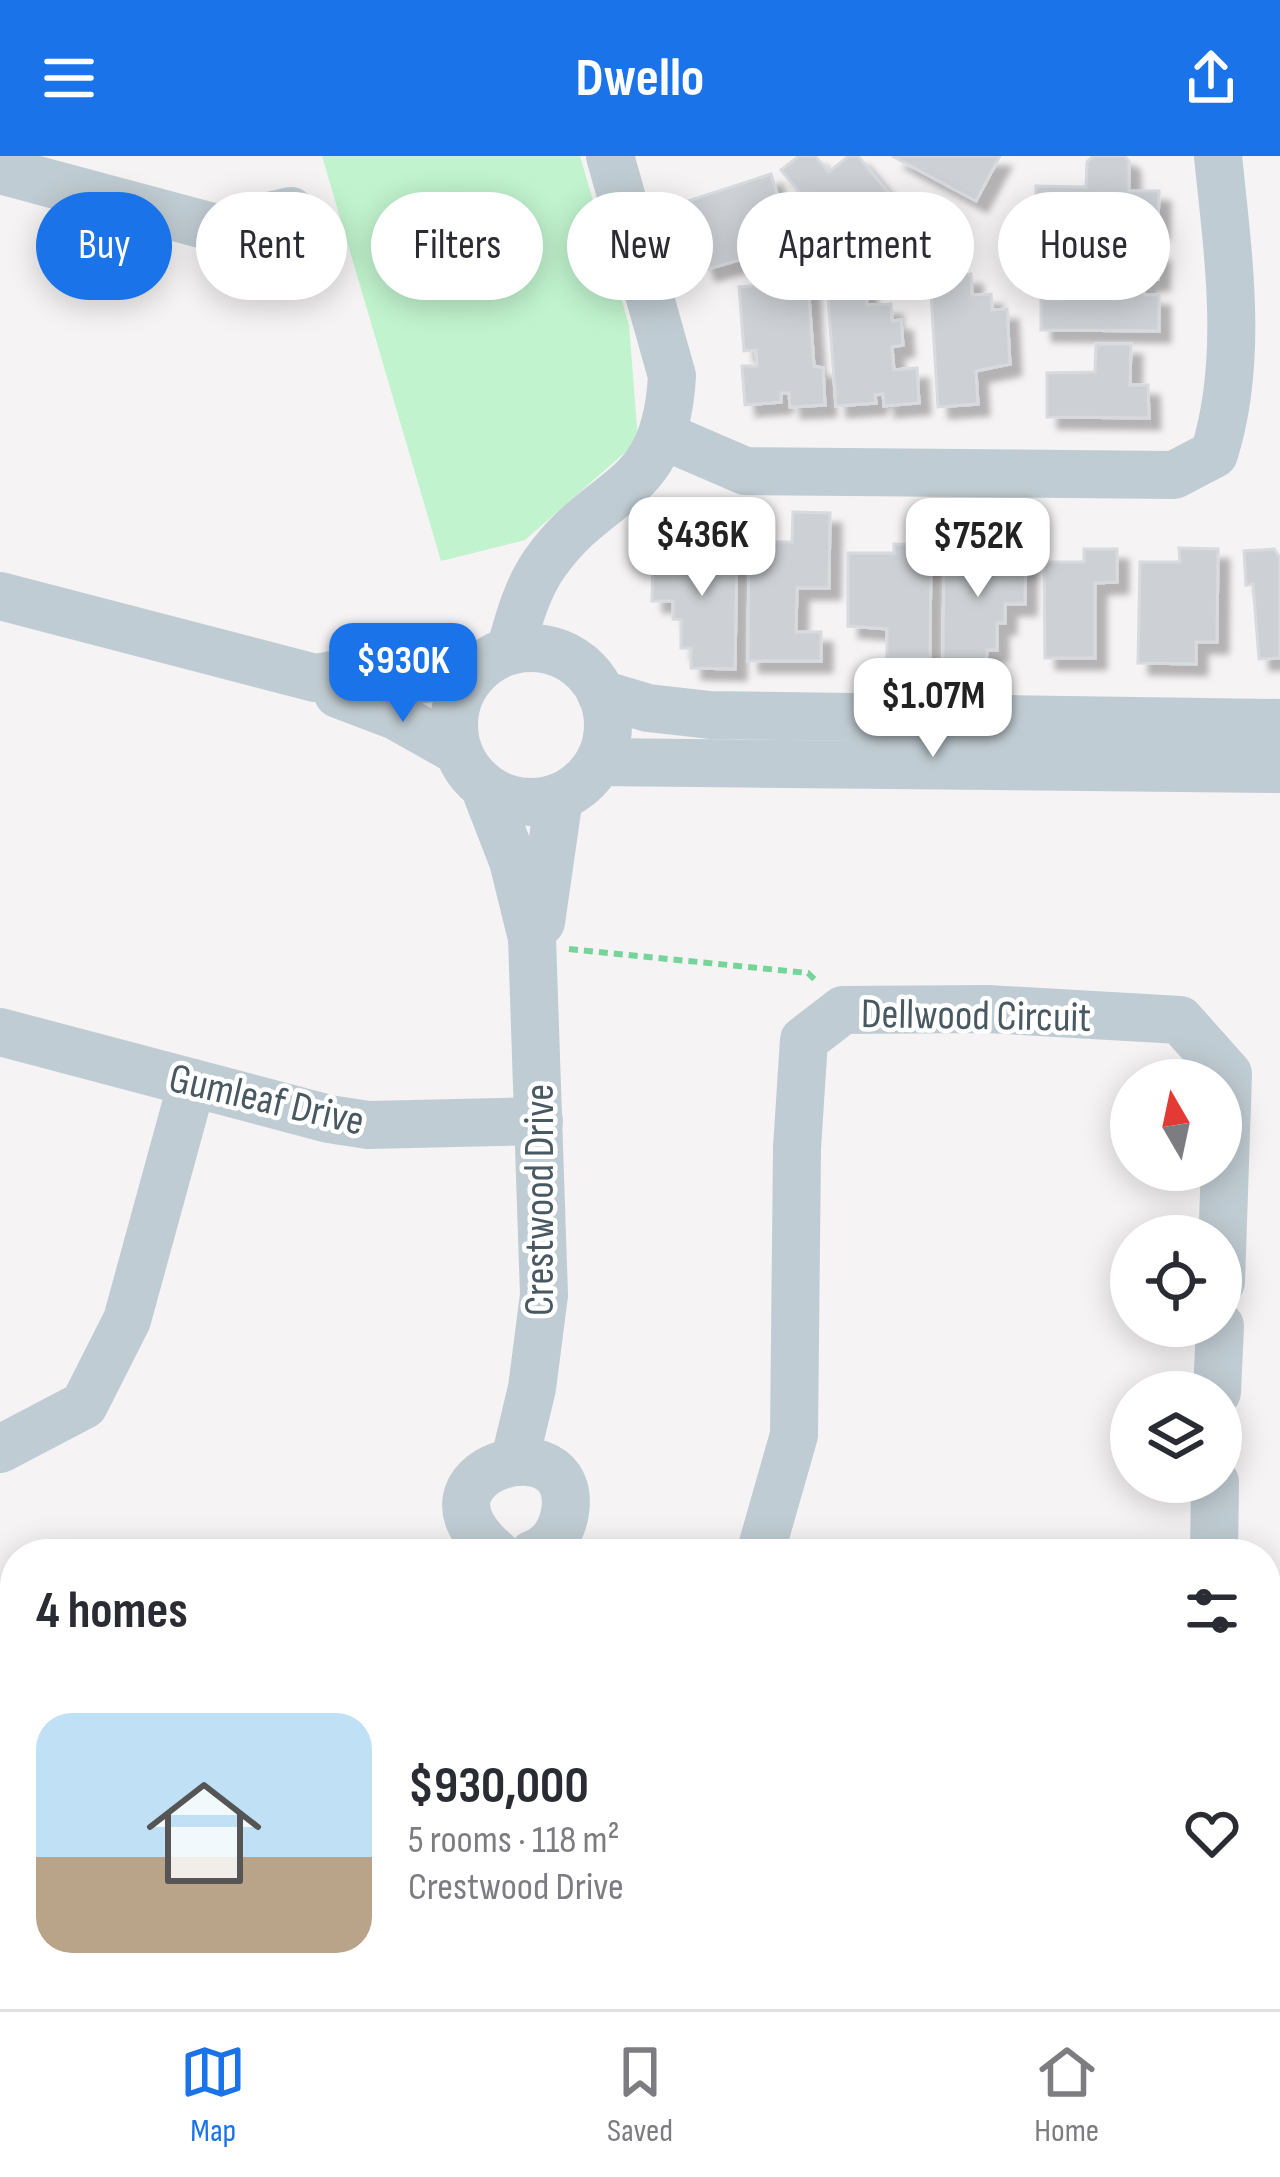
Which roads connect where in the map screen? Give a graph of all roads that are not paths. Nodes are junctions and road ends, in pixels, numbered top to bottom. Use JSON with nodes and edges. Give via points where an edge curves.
{"nodes":[{"id":1,"x":610,"y":156,"type":"edge"},
{"id":2,"x":1218,"y":156,"type":"edge"},
{"id":3,"x":0,"y":170,"type":"edge"},
{"id":4,"x":196,"y":223,"type":"edge"},
{"id":5,"x":664,"y":436,"type":"junction"},
{"id":6,"x":566,"y":543,"type":"junction"},
{"id":7,"x":0,"y":596,"type":"edge"},
{"id":8,"x":493,"y":661,"type":"junction"},
{"id":9,"x":585,"y":677,"type":"junction"},
{"id":10,"x":315,"y":678,"type":"junction"},
{"id":11,"x":1280,"y":723,"type":"edge"},
{"id":12,"x":599,"y":762,"type":"junction"},
{"id":13,"x":471,"y":768,"type":"junction"},
{"id":14,"x":1280,"y":770,"type":"edge"},
{"id":15,"x":559,"y":797,"type":"junction"},
{"id":16,"x":532,"y":942,"type":"junction"},
{"id":17,"x":0,"y":1032,"type":"edge"},
{"id":18,"x":192,"y":1083,"type":"junction"},
{"id":19,"x":539,"y":1121,"type":"junction"},
{"id":20,"x":1223,"y":1215,"type":"edge"},
{"id":21,"x":0,"y":1449,"type":"edge"},
{"id":22,"x":515,"y":1459,"type":"junction"},
{"id":23,"x":1215,"y":1503,"type":"edge"},
{"id":24,"x":497,"y":1539,"type":"edge"},
{"id":25,"x":550,"y":1539,"type":"edge"},
{"id":26,"x":764,"y":1539,"type":"edge"},
{"id":27,"x":1214,"y":1539,"type":"edge"}],
"edges":[{"from":1,"to":5,"type":"street","via":[[672,376]]},
{"from":2,"to":5,"type":"street","via":[[1230,403],[1214,454],[1174,475],[746,471]]},
{"from":3,"to":4,"type":"street"},
{"from":5,"to":6,"type":"street","via":[[639,476]]},
{"from":6,"to":8,"type":"street","via":[[536,577]]},
{"from":6,"to":9,"type":"street","via":[[554,600]]},
{"from":7,"to":10,"type":"street"},
{"from":8,"to":9,"type":"street","via":[[536,648]]},
{"from":8,"to":10,"type":"street","via":[[391,684]]},
{"from":8,"to":13,"type":"street","via":[[456,706]]},
{"from":9,"to":11,"type":"street","via":[[648,708],[710,715]]},
{"from":9,"to":12,"type":"street","via":[[608,735]]},
{"from":10,"to":13,"type":"street","via":[[396,716]]},
{"from":12,"to":14,"type":"street"},
{"from":12,"to":15,"type":"street"},
{"from":13,"to":15,"type":"street","via":[[520,800]]},
{"from":13,"to":16,"type":"street","name":"Crestwood Drive","via":[[513,861]]},
{"from":15,"to":16,"type":"street","name":"Crestwood Drive"},
{"from":16,"to":19,"type":"street","name":"Crestwood Drive"},
{"from":17,"to":18,"type":"street","name":"Gumleaf Drive"},
{"from":18,"to":19,"type":"street","name":"Gumleaf Drive","via":[[368,1125]]},
{"from":18,"to":21,"type":"street","via":[[127,1320],[84,1405]]},
{"from":19,"to":22,"type":"street","name":"Crestwood Drive","via":[[544,1295]]},
{"from":20,"to":26,"type":"street","name":"Dellwood Circuit","via":[[1228,1074],[1180,1020],[842,1010],[804,1040],[794,1435]]},
{"from":22,"to":24,"type":"street","via":[[490,1466],[472,1485],[467,1510]]},
{"from":22,"to":25,"type":"street","via":[[538,1462],[558,1478],[566,1508]]},
{"from":23,"to":27,"type":"street"}]}
